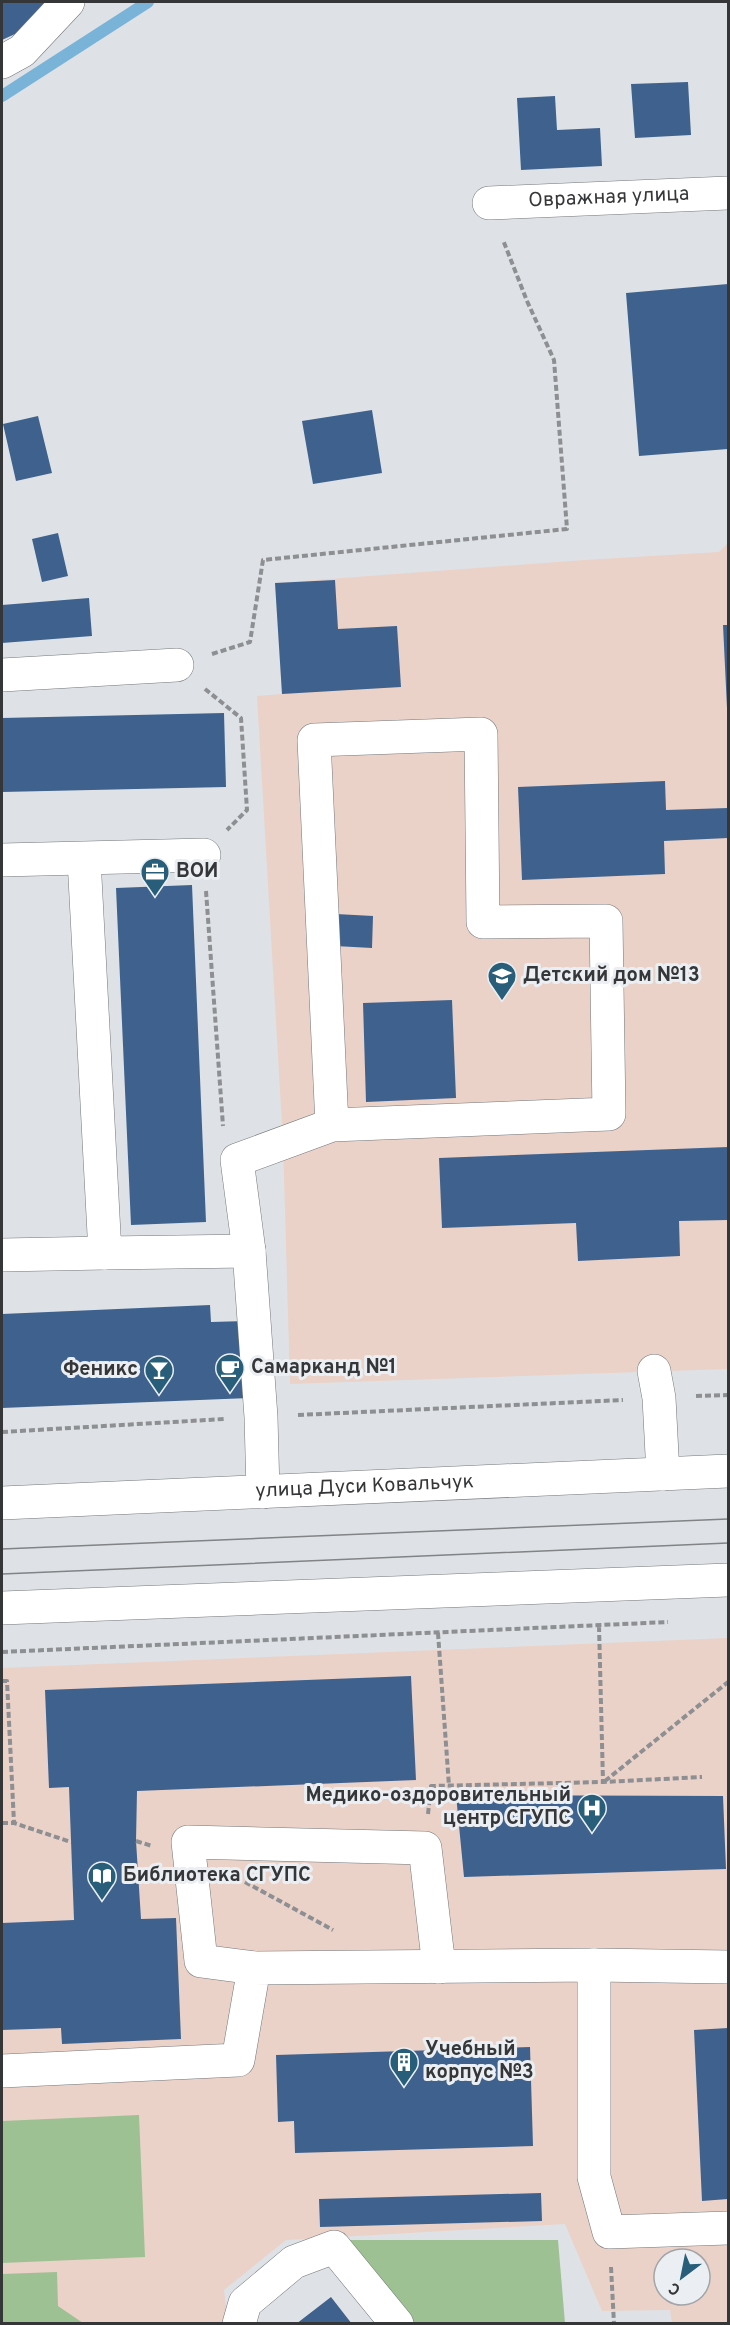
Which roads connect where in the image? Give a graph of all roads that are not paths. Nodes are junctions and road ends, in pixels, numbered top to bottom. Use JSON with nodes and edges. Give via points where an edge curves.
{"nodes":[{"id":1,"x":68,"y":2,"type":"edge"},
{"id":2,"x":2,"y":62,"type":"edge"},
{"id":3,"x":729,"y":193,"type":"edge"},
{"id":4,"x":489,"y":203,"type":"road end"},
{"id":5,"x":177,"y":665,"type":"road end"},
{"id":6,"x":2,"y":675,"type":"edge"},
{"id":7,"x":204,"y":855,"type":"dead end"},
{"id":8,"x":84,"y":859,"type":"junction"},
{"id":9,"x":2,"y":860,"type":"edge"},
{"id":10,"x":332,"y":1125,"type":"junction"},
{"id":11,"x":249,"y":1251,"type":"junction"},
{"id":12,"x":105,"y":1253,"type":"junction"},
{"id":13,"x":2,"y":1255,"type":"edge"},
{"id":14,"x":656,"y":1384,"type":"road end"},
{"id":15,"x":729,"y":1471,"type":"edge"},
{"id":16,"x":663,"y":1474,"type":"junction"},
{"id":17,"x":263,"y":1492,"type":"junction"},
{"id":18,"x":2,"y":1503,"type":"edge"},
{"id":19,"x":729,"y":1580,"type":"edge"},
{"id":20,"x":2,"y":1608,"type":"edge"},
{"id":21,"x":594,"y":1965,"type":"junction"},
{"id":22,"x":439,"y":1967,"type":"junction"},
{"id":23,"x":729,"y":1967,"type":"edge"},
{"id":24,"x":254,"y":1968,"type":"junction"},
{"id":25,"x":2,"y":2071,"type":"edge"},
{"id":26,"x":729,"y":2228,"type":"edge"},
{"id":27,"x":239,"y":2324,"type":"edge"},
{"id":28,"x":397,"y":2324,"type":"edge"}],
"edges":[{"from":1,"to":2,"type":"main road","via":[[22,51]]},
{"from":3,"to":4,"type":"main road","name":"Овражная улица"},
{"from":5,"to":6,"type":"main road"},
{"from":7,"to":8,"type":"main road"},
{"from":8,"to":9,"type":"main road"},
{"from":8,"to":12,"type":"main road"},
{"from":10,"to":10,"type":"main road","via":[[609,1114],[606,921],[483,922],[481,734],[314,740]]},
{"from":10,"to":11,"type":"main road","via":[[237,1160]]},
{"from":11,"to":12,"type":"main road"},
{"from":11,"to":17,"type":"main road"},
{"from":12,"to":13,"type":"main road"},
{"from":14,"to":16,"type":"main road"},
{"from":15,"to":16,"type":"main road","name":"улица Дуси Ковальчук"},
{"from":16,"to":17,"type":"main road","name":"улица Дуси Ковальчук"},
{"from":17,"to":18,"type":"main road","name":"улица Дуси Ковальчук"},
{"from":19,"to":20,"type":"main road"},
{"from":21,"to":22,"type":"main road"},
{"from":21,"to":23,"type":"main road"},
{"from":21,"to":26,"type":"main road","via":[[594,2177],[609,2232]]},
{"from":22,"to":24,"type":"main road"},
{"from":22,"to":24,"type":"main road","via":[[425,1848],[188,1842],[201,1961]]},
{"from":24,"to":25,"type":"main road","via":[[238,2060]]},
{"from":27,"to":28,"type":"main road","via":[[244,2303],[294,2262],[334,2247]]}]}
